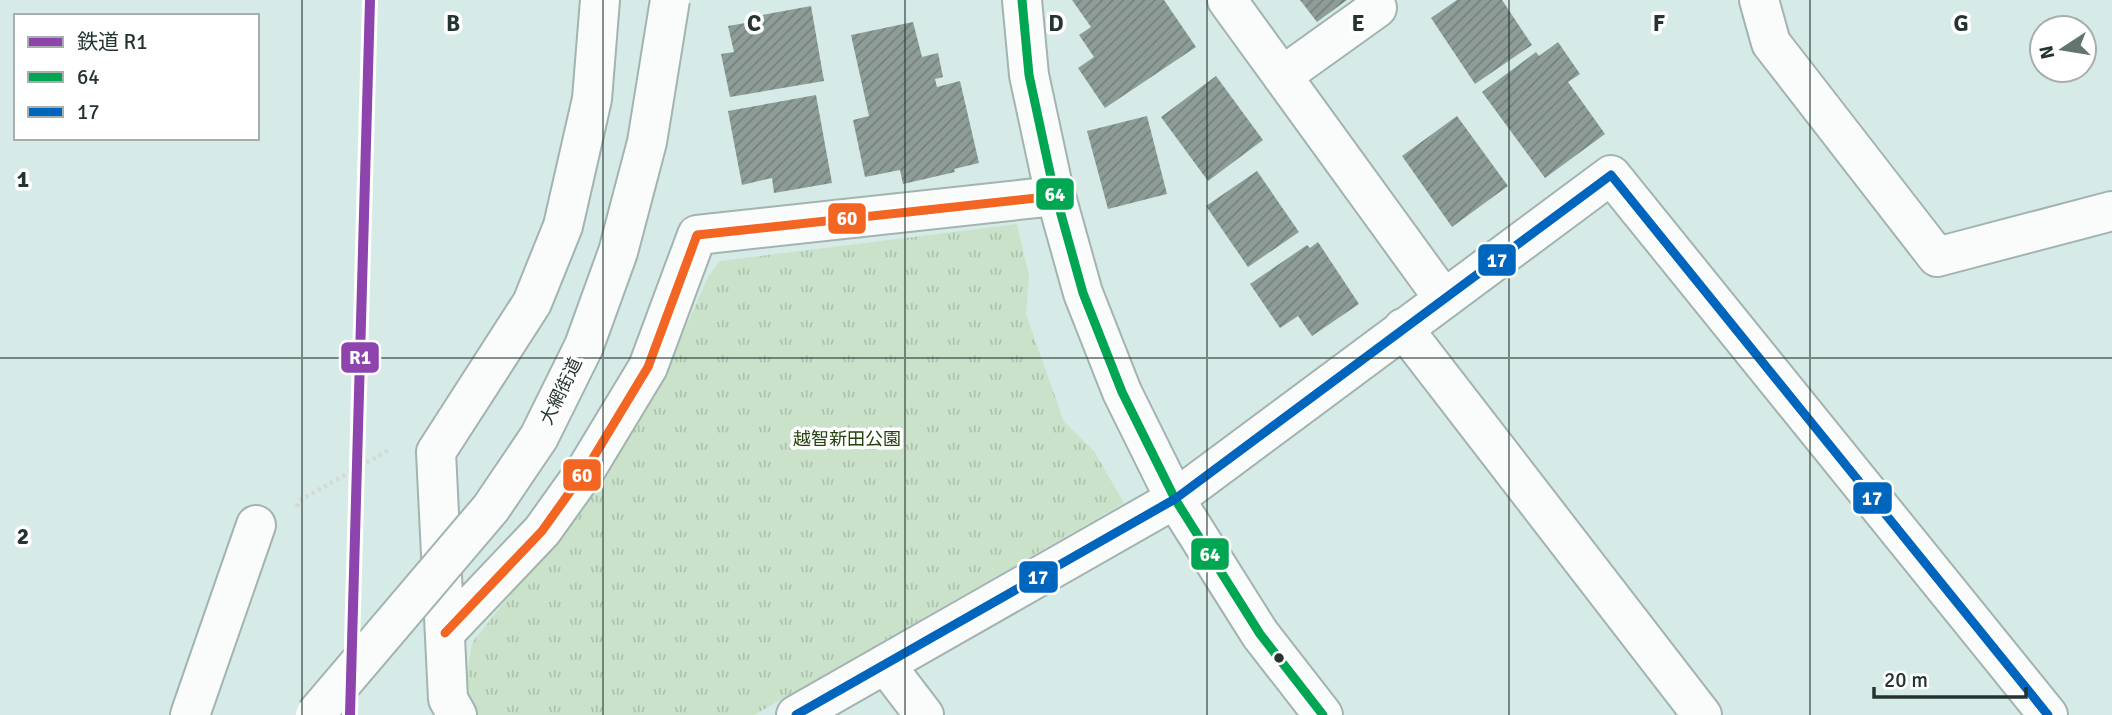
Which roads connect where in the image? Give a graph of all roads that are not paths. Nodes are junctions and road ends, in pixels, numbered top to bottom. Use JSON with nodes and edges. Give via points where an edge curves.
{"nodes":[{"id":1,"x":600,"y":0,"type":"edge"},
{"id":2,"x":670,"y":0,"type":"edge"},
{"id":3,"x":1022,"y":0,"type":"edge"},
{"id":4,"x":1227,"y":0,"type":"edge"},
{"id":5,"x":1759,"y":0,"type":"edge"},
{"id":6,"x":1377,"y":8,"type":"dead end"},
{"id":7,"x":1282,"y":76,"type":"junction"},
{"id":8,"x":1055,"y":196,"type":"junction"},
{"id":9,"x":2112,"y":211,"type":"edge"},
{"id":10,"x":1444,"y":299,"type":"junction"},
{"id":11,"x":1404,"y":328,"type":"junction"},
{"id":12,"x":1175,"y":499,"type":"junction"},
{"id":13,"x":256,"y":525,"type":"dead end"},
{"id":14,"x":445,"y":633,"type":"junction"},
{"id":15,"x":885,"y":664,"type":"junction"},
{"id":16,"x":190,"y":715,"type":"edge"},
{"id":17,"x":315,"y":715,"type":"edge"},
{"id":18,"x":457,"y":715,"type":"edge"},
{"id":19,"x":796,"y":715,"type":"edge"},
{"id":20,"x":924,"y":715,"type":"edge"},
{"id":21,"x":1323,"y":715,"type":"edge"},
{"id":22,"x":1702,"y":715,"type":"edge"},
{"id":23,"x":2049,"y":715,"type":"edge"}],
"edges":[{"from":1,"to":14,"type":"street","via":[[592,99],[563,226],[532,303],[436,452]]},
{"from":2,"to":17,"type":"street","name":"大網街道","bridge":true,"via":[[647,142],[618,252],[584,346],[544,425],[491,508]]},
{"from":3,"to":8,"type":"street","via":[[1030,75]]},
{"from":4,"to":7,"type":"street"},
{"from":5,"to":9,"type":"street","via":[[1771,43],[1937,257]]},
{"from":6,"to":7,"type":"street"},
{"from":7,"to":10,"type":"street"},
{"from":8,"to":12,"type":"street","via":[[1083,293],[1122,392]]},
{"from":8,"to":14,"type":"street","via":[[697,235],[648,367],[587,468],[542,531]]},
{"from":10,"to":11,"type":"street"},
{"from":10,"to":23,"type":"street","via":[[1611,175]]},
{"from":11,"to":12,"type":"street"},
{"from":11,"to":22,"type":"street"},
{"from":12,"to":15,"type":"street"},
{"from":12,"to":21,"type":"street","via":[[1260,634]]},
{"from":13,"to":16,"type":"street"},
{"from":14,"to":18,"type":"street","via":[[448,699]]},
{"from":15,"to":19,"type":"street"},
{"from":15,"to":20,"type":"street"}]}
